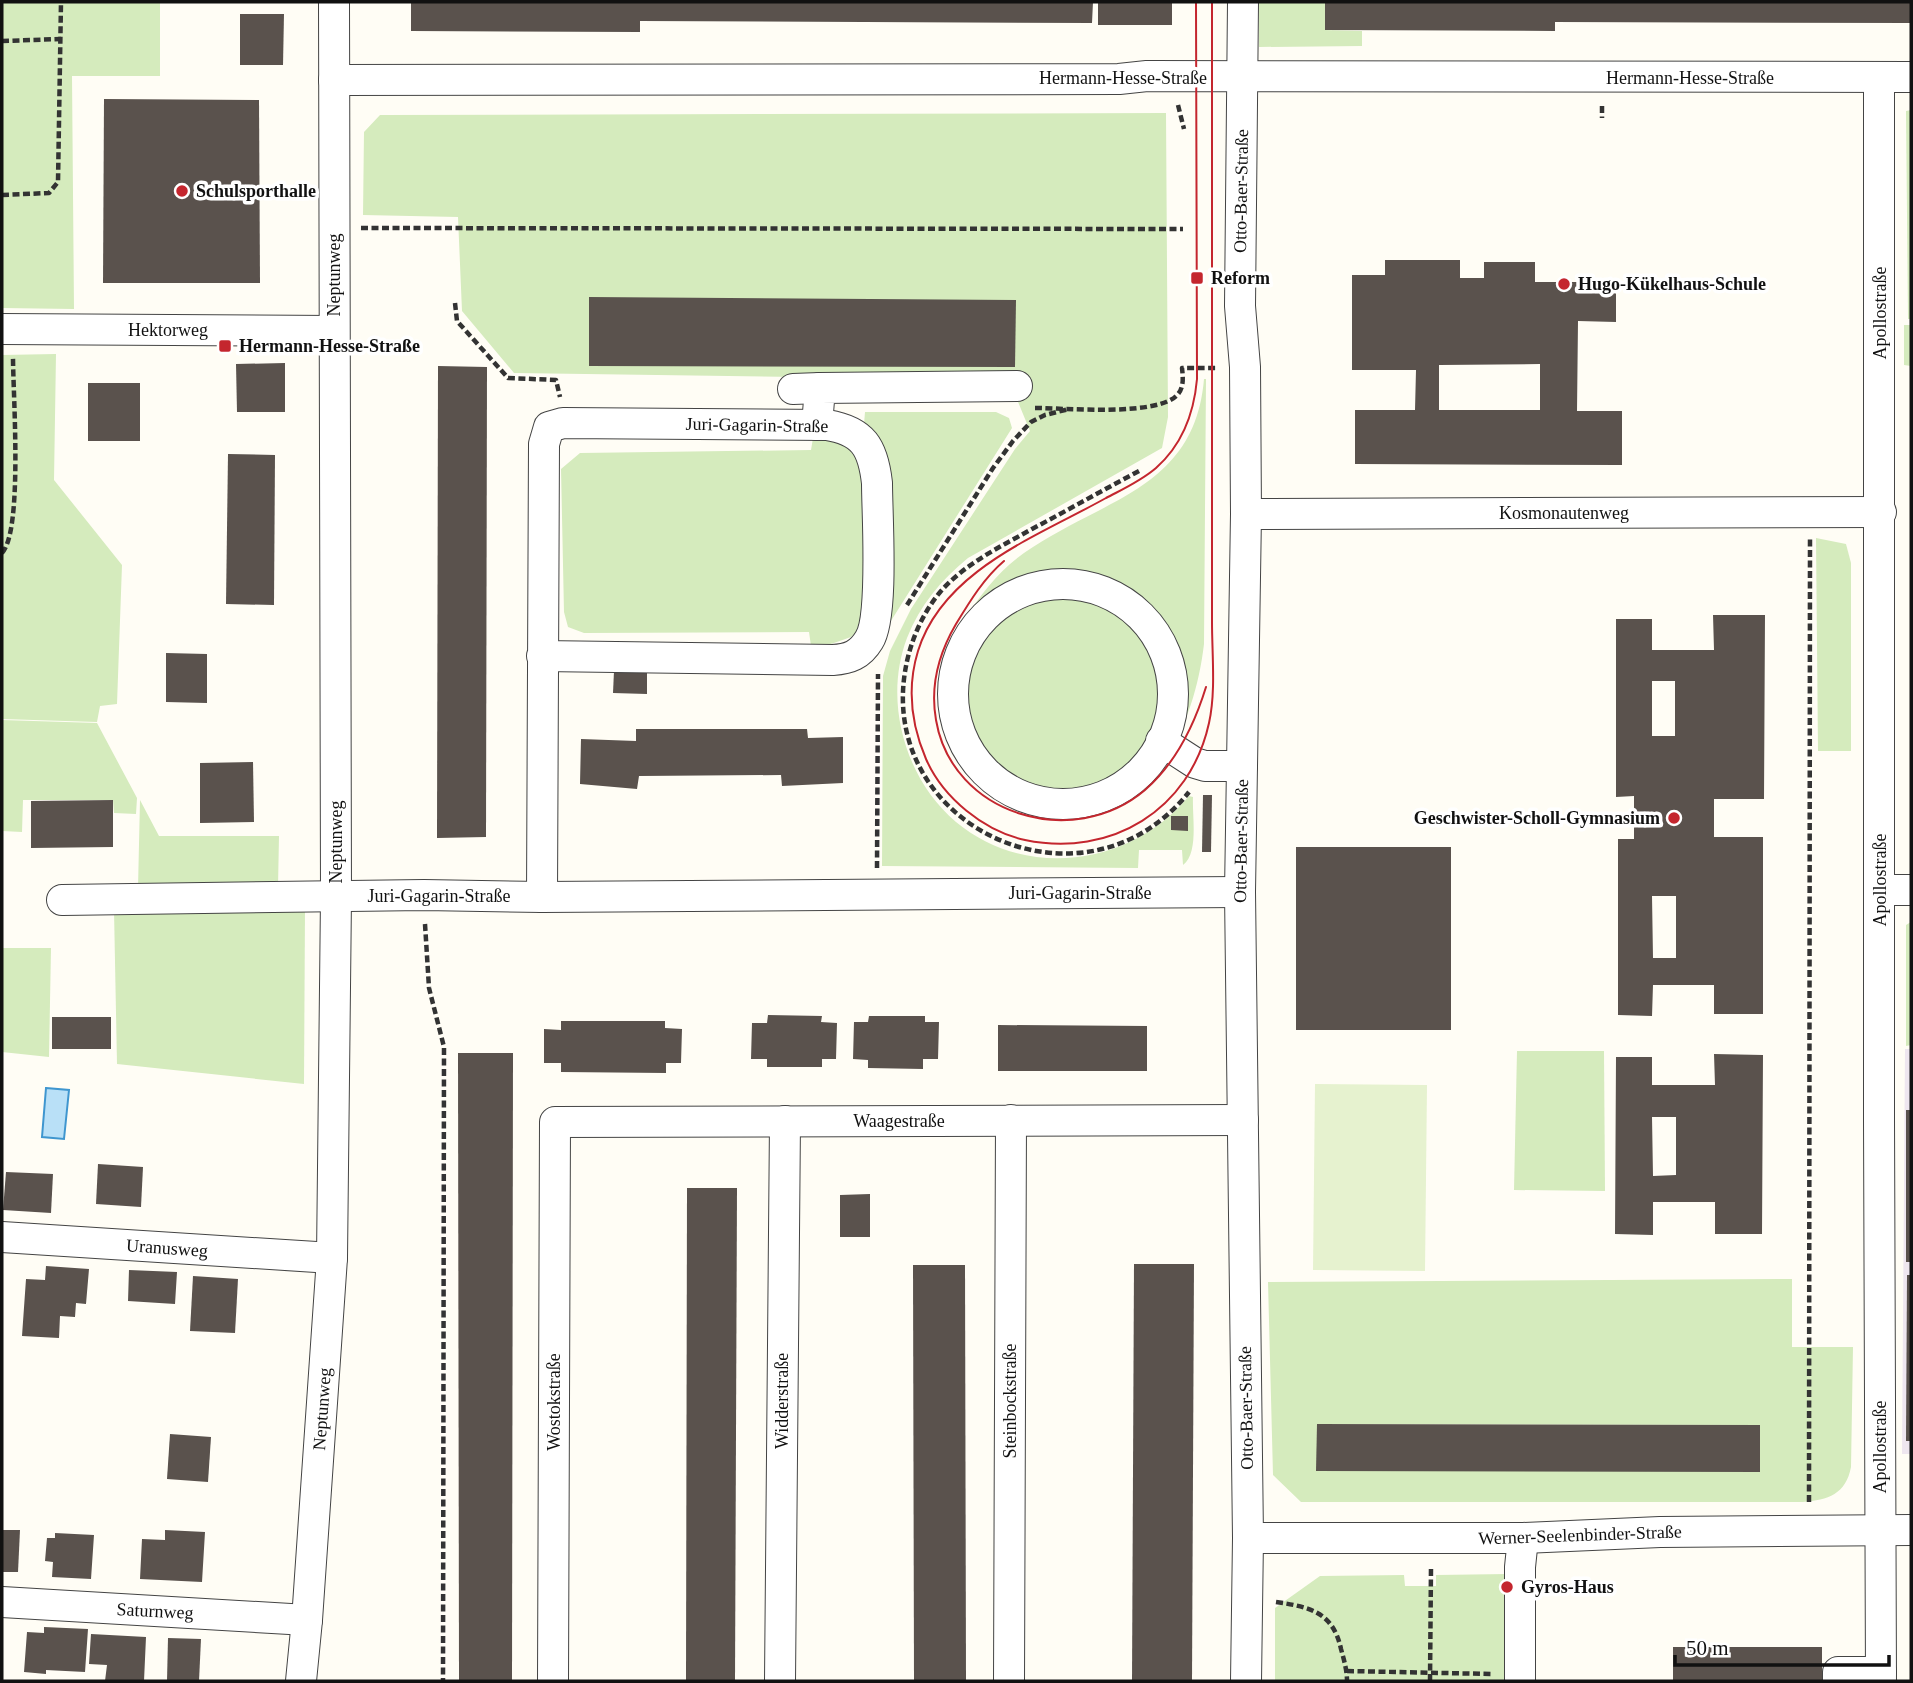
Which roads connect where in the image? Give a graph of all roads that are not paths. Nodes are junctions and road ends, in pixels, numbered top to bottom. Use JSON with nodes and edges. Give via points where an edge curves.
{"nodes":[{"id":1,"x":334,"y":2,"type":"edge"},
{"id":2,"x":1243,"y":2,"type":"edge"},
{"id":3,"x":1911,"y":77,"type":"edge"},
{"id":4,"x":1242,"y":78,"type":"junction"},
{"id":5,"x":1879,"y":78,"type":"junction"},
{"id":6,"x":334,"y":80,"type":"junction"},
{"id":7,"x":7,"y":329,"type":"edge"},
{"id":8,"x":334,"y":331,"type":"junction"},
{"id":9,"x":1017,"y":386,"type":"dead end"},
{"id":10,"x":817,"y":425,"type":"junction"},
{"id":11,"x":1881,"y":512,"type":"junction"},
{"id":12,"x":1247,"y":514,"type":"junction"},
{"id":13,"x":542,"y":656,"type":"junction"},
{"id":14,"x":1161,"y":741,"type":"junction"},
{"id":15,"x":1242,"y":766,"type":"junction"},
{"id":16,"x":1880,"y":890,"type":"junction"},
{"id":17,"x":1911,"y":890,"type":"edge"},
{"id":18,"x":1240,"y":892,"type":"junction"},
{"id":19,"x":336,"y":897,"type":"junction"},
{"id":20,"x":542,"y":897,"type":"junction"},
{"id":21,"x":62,"y":900,"type":"dead end"},
{"id":22,"x":1243,"y":1120,"type":"junction"},
{"id":23,"x":785,"y":1121,"type":"junction"},
{"id":24,"x":1012,"y":1121,"type":"junction"},
{"id":25,"x":555,"y":1122,"type":"joint"},
{"id":26,"x":2,"y":1237,"type":"edge"},
{"id":27,"x":332,"y":1258,"type":"junction"},
{"id":28,"x":1881,"y":1530,"type":"junction"},
{"id":29,"x":1911,"y":1530,"type":"edge"},
{"id":30,"x":1248,"y":1538,"type":"junction"},
{"id":31,"x":1523,"y":1538,"type":"junction"},
{"id":32,"x":2,"y":1602,"type":"edge"},
{"id":33,"x":307,"y":1620,"type":"junction"},
{"id":34,"x":1881,"y":1676,"type":"edge"},
{"id":35,"x":1520,"y":1678,"type":"edge"},
{"id":36,"x":301,"y":1681,"type":"edge"},
{"id":37,"x":553,"y":1681,"type":"edge"},
{"id":38,"x":780,"y":1681,"type":"edge"},
{"id":39,"x":1009,"y":1681,"type":"edge"},
{"id":40,"x":1246,"y":1681,"type":"edge"},
{"id":41,"x":1838,"y":1681,"type":"edge"}],
"edges":[{"from":1,"to":6,"type":"street","name":"Neptunweg"},
{"from":2,"to":4,"type":"street","name":"Otto-Baer-Straße"},
{"from":3,"to":5,"type":"street","name":"Hermann-Hesse-Straße"},
{"from":4,"to":5,"type":"street","name":"Hermann-Hesse-Straße"},
{"from":4,"to":6,"type":"street","name":"Hermann-Hesse-Straße"},
{"from":4,"to":12,"type":"street","name":"Otto-Baer-Straße","via":[[1240,306]]},
{"from":5,"to":11,"type":"street","name":"Apollostraße"},
{"from":6,"to":8,"type":"street","name":"Neptunweg"},
{"from":7,"to":8,"type":"street","name":"Hektorweg"},
{"from":8,"to":19,"type":"street","name":"Neptunweg"},
{"from":9,"to":10,"type":"street","via":[[807,388]]},
{"from":10,"to":13,"type":"street","name":"Juri-Gagarin-Straße","via":[[564,423],[549,427],[544,444]]},
{"from":10,"to":13,"type":"street","name":"Juri-Gagarin-Straße","via":[[856,434],[874,464],[877,615],[871,636],[858,653],[833,660]]},
{"from":11,"to":12,"type":"street","name":"Kosmonautenweg"},
{"from":11,"to":16,"type":"street","name":"Apollostraße"},
{"from":12,"to":15,"type":"street","name":"Otto-Baer-Straße"},
{"from":13,"to":20,"type":"street","name":"Juri-Gagarin-Straße"},
{"from":14,"to":14,"type":"street","via":[[1173,701],[1164,649],[1138,614],[1103,593],[1070,584],[1022,591],[986,615],[963,649],[953,690],[960,730],[982,769],[1015,793],[1055,803],[1096,798],[1133,778]]},
{"from":14,"to":15,"type":"street","via":[[1195,763]]},
{"from":15,"to":18,"type":"street","name":"Otto-Baer-Straße"},
{"from":16,"to":17,"type":"street"},
{"from":16,"to":28,"type":"street","name":"Apollostraße"},
{"from":18,"to":20,"type":"street","name":"Juri-Gagarin-Straße"},
{"from":18,"to":22,"type":"street","name":"Otto-Baer-Straße"},
{"from":19,"to":20,"type":"street","name":"Juri-Gagarin-Straße"},
{"from":19,"to":21,"type":"street","name":"Juri-Gagarin-Straße"},
{"from":19,"to":27,"type":"street","name":"Neptunweg"},
{"from":22,"to":24,"type":"street","name":"Waagestraße"},
{"from":22,"to":30,"type":"street","name":"Otto-Baer-Straße"},
{"from":23,"to":24,"type":"street","name":"Waagestraße"},
{"from":23,"to":25,"type":"street","name":"Waagestraße"},
{"from":23,"to":38,"type":"street","name":"Widderstraße"},
{"from":24,"to":39,"type":"street","name":"Steinbockstraße"},
{"from":25,"to":37,"type":"street","name":"Wostokstraße"},
{"from":26,"to":27,"type":"street","name":"Uranusweg"},
{"from":27,"to":33,"type":"street","name":"Neptunweg"},
{"from":28,"to":29,"type":"street","name":"Werner-Seelenbinder-Straße"},
{"from":28,"to":31,"type":"street","name":"Werner-Seelenbinder-Straße"},
{"from":28,"to":34,"type":"street","name":"Apollostraße"},
{"from":30,"to":31,"type":"street","name":"Werner-Seelenbinder-Straße"},
{"from":30,"to":40,"type":"street","name":"Otto-Baer-Straße"},
{"from":31,"to":35,"type":"street"},
{"from":32,"to":33,"type":"street","name":"Saturnweg"},
{"from":33,"to":36,"type":"street","name":"Neptunweg"},
{"from":34,"to":41,"type":"street","via":[[1838,1672]]}]}
